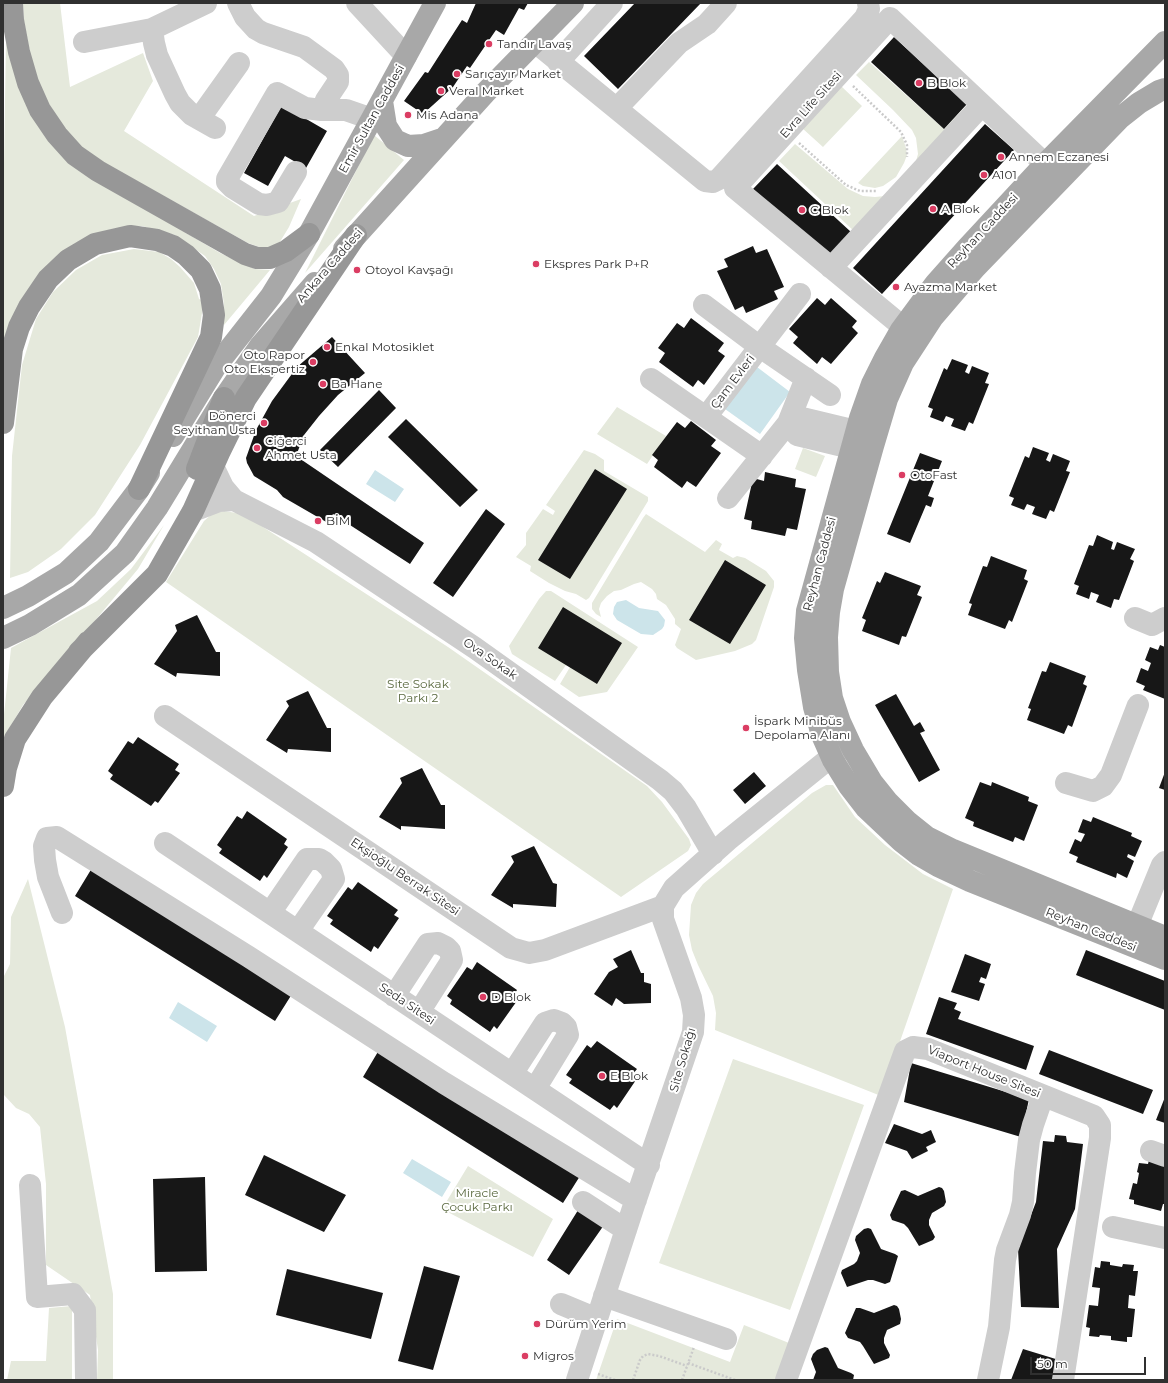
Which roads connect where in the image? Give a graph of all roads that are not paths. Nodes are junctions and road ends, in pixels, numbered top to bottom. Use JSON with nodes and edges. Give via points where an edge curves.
{"nodes":[{"id":1,"x":12,"y":3,"type":"edge"},
{"id":2,"x":206,"y":3,"type":"edge"},
{"id":3,"x":238,"y":3,"type":"edge"},
{"id":4,"x":357,"y":3,"type":"edge"},
{"id":5,"x":435,"y":3,"type":"edge"},
{"id":6,"x":574,"y":3,"type":"edge"},
{"id":7,"x":612,"y":3,"type":"edge"},
{"id":8,"x":726,"y":3,"type":"edge"},
{"id":9,"x":868,"y":3,"type":"edge"},
{"id":10,"x":152,"y":29,"type":"junction"},
{"id":11,"x":84,"y":42,"type":"dead end"},
{"id":12,"x":535,"y":42,"type":"junction"},
{"id":13,"x":1161,"y":46,"type":"edge"},
{"id":14,"x":406,"y":56,"type":"junction"},
{"id":15,"x":558,"y":62,"type":"junction"},
{"id":16,"x":239,"y":63,"type":"dead end"},
{"id":17,"x":1165,"y":82,"type":"edge"},
{"id":18,"x":1165,"y":89,"type":"edge"},
{"id":19,"x":982,"y":105,"type":"junction"},
{"id":20,"x":617,"y":108,"type":"junction"},
{"id":21,"x":322,"y":110,"type":"junction"},
{"id":22,"x":377,"y":110,"type":"junction"},
{"id":23,"x":442,"y":139,"type":"junction"},
{"id":24,"x":1045,"y":164,"type":"junction"},
{"id":25,"x":296,"y":172,"type":"dead end"},
{"id":26,"x":309,"y":234,"type":"junction"},
{"id":27,"x":356,"y":235,"type":"junction"},
{"id":28,"x":831,"y":268,"type":"junction"},
{"id":29,"x":800,"y":294,"type":"dead end"},
{"id":30,"x":704,"y":305,"type":"dead end"},
{"id":31,"x":903,"y":327,"type":"junction"},
{"id":32,"x":760,"y":347,"type":"junction"},
{"id":33,"x":806,"y":378,"type":"junction"},
{"id":34,"x":651,"y":379,"type":"dead end"},
{"id":35,"x":830,"y":395,"type":"dead end"},
{"id":36,"x":224,"y":398,"type":"junction"},
{"id":37,"x":706,"y":417,"type":"junction"},
{"id":38,"x":3,"y":423,"type":"edge"},
{"id":39,"x":788,"y":423,"type":"junction"},
{"id":40,"x":858,"y":441,"type":"junction"},
{"id":41,"x":762,"y":456,"type":"junction"},
{"id":42,"x":213,"y":466,"type":"junction"},
{"id":43,"x":139,"y":489,"type":"junction"},
{"id":44,"x":728,"y":498,"type":"dead end"},
{"id":45,"x":234,"y":500,"type":"junction"},
{"id":46,"x":193,"y":511,"type":"junction"},
{"id":47,"x":3,"y":608,"type":"edge"},
{"id":48,"x":1135,"y":618,"type":"dead end"},
{"id":49,"x":1165,"y":618,"type":"edge"},
{"id":50,"x":3,"y":638,"type":"edge"},
{"id":51,"x":79,"y":652,"type":"junction"},
{"id":52,"x":1138,"y":705,"type":"dead end"},
{"id":53,"x":165,"y":716,"type":"dead end"},
{"id":54,"x":850,"y":743,"type":"junction"},
{"id":55,"x":832,"y":756,"type":"junction"},
{"id":56,"x":1066,"y":783,"type":"dead end"},
{"id":57,"x":3,"y":786,"type":"edge"},
{"id":58,"x":166,"y":843,"type":"dead end"},
{"id":59,"x":713,"y":854,"type":"junction"},
{"id":60,"x":1165,"y":862,"type":"edge"},
{"id":61,"x":1026,"y":880,"type":"junction"},
{"id":62,"x":1018,"y":900,"type":"junction"},
{"id":63,"x":663,"y":906,"type":"junction"},
{"id":64,"x":62,"y":913,"type":"dead end"},
{"id":65,"x":270,"y":913,"type":"junction"},
{"id":66,"x":1138,"y":926,"type":"junction"},
{"id":67,"x":298,"y":931,"type":"junction"},
{"id":68,"x":1165,"y":937,"type":"edge"},
{"id":69,"x":1165,"y":959,"type":"edge"},
{"id":70,"x":394,"y":996,"type":"junction"},
{"id":71,"x":419,"y":1012,"type":"junction"},
{"id":72,"x":512,"y":1074,"type":"junction"},
{"id":73,"x":535,"y":1089,"type":"junction"},
{"id":74,"x":1043,"y":1096,"type":"junction"},
{"id":75,"x":649,"y":1165,"type":"junction"},
{"id":76,"x":30,"y":1185,"type":"dead end"},
{"id":77,"x":636,"y":1200,"type":"junction"},
{"id":78,"x":583,"y":1202,"type":"dead end"},
{"id":79,"x":1113,"y":1227,"type":"dead end"},
{"id":80,"x":626,"y":1230,"type":"junction"},
{"id":81,"x":1165,"y":1238,"type":"edge"},
{"id":82,"x":604,"y":1296,"type":"junction"},
{"id":83,"x":562,"y":1304,"type":"dead end"},
{"id":84,"x":597,"y":1319,"type":"junction"},
{"id":85,"x":726,"y":1340,"type":"dead end"},
{"id":86,"x":86,"y":1380,"type":"edge"},
{"id":87,"x":577,"y":1380,"type":"edge"},
{"id":88,"x":786,"y":1380,"type":"edge"},
{"id":89,"x":988,"y":1380,"type":"edge"},
{"id":90,"x":1062,"y":1380,"type":"edge"}],
"edges":[{"from":1,"to":26,"type":"highway","via":[[12,20],[28,83],[40,110],[75,155],[98,171],[245,254],[257,258],[270,258],[286,251]]},
{"from":2,"to":10,"type":"street"},
{"from":3,"to":21,"type":"street","via":[[245,17],[256,29],[304,47],[338,74],[338,82]]},
{"from":4,"to":14,"type":"street"},
{"from":5,"to":14,"type":"main road","name":"Emir Sultan Caddesi"},
{"from":6,"to":12,"type":"main road","name":"Ankara Caddesi"},
{"from":7,"to":15,"type":"street"},
{"from":8,"to":20,"type":"street","via":[[707,24],[679,43]]},
{"from":9,"to":20,"type":"street","via":[[869,9],[865,18],[717,180],[705,181]]},
{"from":10,"to":11,"type":"street"},
{"from":10,"to":16,"type":"street","via":[[157,55],[175,94],[186,110],[207,124]]},
{"from":12,"to":15,"type":"street"},
{"from":12,"to":23,"type":"main road","name":"Ankara Caddesi"},
{"from":13,"to":17,"type":"main road","via":[[1154,60],[1156,69]]},
{"from":13,"to":24,"type":"main road","name":"Reyhan Caddesi"},
{"from":14,"to":22,"type":"main road","name":"Emir Sultan Caddesi"},
{"from":15,"to":20,"type":"street"},
{"from":18,"to":40,"type":"main road","name":"Reyhan Caddesi","via":[[1139,103],[1120,118],[975,268],[933,317],[903,363],[887,399]]},
{"from":19,"to":24,"type":"street","name":"Evra Life Sitesi"},
{"from":19,"to":28,"type":"street"},
{"from":19,"to":28,"type":"street","name":"Evra Life Sitesi","via":[[890,18],[735,188]]},
{"from":21,"to":22,"type":"street"},
{"from":21,"to":25,"type":"street","via":[[305,108],[277,93],[227,179],[232,188],[260,204],[267,205],[278,202]]},
{"from":22,"to":23,"type":"main road","name":"Ankara Caddesi","via":[[395,140],[408,146],[424,145]]},
{"from":22,"to":26,"type":"main road","name":"Emir Sultan Caddesi"},
{"from":23,"to":27,"type":"main road","name":"Ankara Caddesi"},
{"from":24,"to":31,"type":"main road","name":"Reyhan Caddesi","via":[[938,280]]},
{"from":26,"to":43,"type":"main road","name":"Emir Sultan Caddesi","via":[[271,296],[216,366]]},
{"from":27,"to":36,"type":"main road","name":"Ankara Caddesi","via":[[260,346]]},
{"from":27,"to":42,"type":"highway","via":[[246,398]]},
{"from":28,"to":31,"type":"street","name":"Evra Life Sitesi"},
{"from":29,"to":32,"type":"street","name":"Çam Evleri"},
{"from":30,"to":32,"type":"street","name":"Çam Evleri"},
{"from":31,"to":40,"type":"main road","name":"Reyhan Caddesi","via":[[872,384]]},
{"from":32,"to":33,"type":"street","name":"Çam Evleri"},
{"from":32,"to":37,"type":"street","name":"Çam Evleri"},
{"from":33,"to":35,"type":"street","name":"Çam Evleri"},
{"from":33,"to":39,"type":"street"},
{"from":34,"to":37,"type":"street","name":"Çam Evleri"},
{"from":36,"to":50,"type":"main road","name":"Ankara Caddesi","via":[[157,508],[125,553],[79,595]]},
{"from":36,"to":51,"type":"highway","via":[[157,559]]},
{"from":37,"to":41,"type":"street","name":"Çam Evleri"},
{"from":38,"to":43,"type":"highway","via":[[12,349],[29,307],[48,279],[68,260],[95,244],[130,236],[157,240],[173,246],[201,270],[210,289],[214,315],[211,337]]},
{"from":39,"to":40,"type":"street","via":[[802,418]]},
{"from":39,"to":41,"type":"street"},
{"from":40,"to":54,"type":"main road","name":"Reyhan Caddesi","via":[[827,637],[832,698]]},
{"from":40,"to":55,"type":"main road","name":"Reyhan Caddesi","via":[[807,611],[805,638],[810,685],[822,736]]},
{"from":41,"to":44,"type":"street"},
{"from":42,"to":45,"type":"street","name":"Ova Sokak","via":[[223,487]]},
{"from":42,"to":46,"type":"highway"},
{"from":43,"to":47,"type":"main road","name":"Emir Sultan Caddesi","via":[[99,542],[66,573]]},
{"from":45,"to":46,"type":"street","via":[[219,501]]},
{"from":45,"to":59,"type":"street","name":"Ova Sokak","via":[[316,542],[475,648],[660,780],[673,791],[686,808]]},
{"from":46,"to":51,"type":"highway","via":[[157,574]]},
{"from":48,"to":49,"type":"street","via":[[1152,625]]},
{"from":51,"to":57,"type":"highway","via":[[42,697],[15,739]]},
{"from":52,"to":56,"type":"street","via":[[1111,775],[1103,786],[1093,791]]},
{"from":53,"to":63,"type":"street","name":"Ekşioğlu Berrak Sitesi","via":[[511,948],[529,953],[545,950]]},
{"from":54,"to":55,"type":"street"},
{"from":54,"to":61,"type":"main road","name":"Reyhan Caddesi","via":[[872,782],[907,821],[927,836],[953,850]]},
{"from":55,"to":59,"type":"street"},
{"from":55,"to":62,"type":"main road","name":"Reyhan Caddesi","via":[[849,786],[866,808],[919,855],[970,881]]},
{"from":58,"to":65,"type":"street","name":"Seda Sitesi"},
{"from":59,"to":63,"type":"street","via":[[674,888]]},
{"from":60,"to":66,"type":"street"},
{"from":61,"to":62,"type":"main road"},
{"from":61,"to":66,"type":"main road","name":"Reyhan Caddesi"},
{"from":62,"to":69,"type":"main road","name":"Reyhan Caddesi"},
{"from":63,"to":75,"type":"street","name":"Site Sokağı","via":[[663,919],[691,998],[694,1015],[693,1032]]},
{"from":64,"to":77,"type":"street","via":[[48,877],[44,846],[47,838],[57,837],[249,956],[444,1083]]},
{"from":65,"to":67,"type":"street","name":"Seda Sitesi"},
{"from":65,"to":67,"type":"street","via":[[307,859],[319,859],[324,862],[331,869],[334,879]]},
{"from":66,"to":68,"type":"main road","name":"Reyhan Caddesi"},
{"from":67,"to":70,"type":"street","name":"Seda Sitesi"},
{"from":70,"to":71,"type":"street","name":"Seda Sitesi"},
{"from":70,"to":71,"type":"street","via":[[428,944],[438,943],[446,947],[452,960]]},
{"from":71,"to":72,"type":"street","name":"Seda Sitesi"},
{"from":72,"to":73,"type":"street","name":"Seda Sitesi"},
{"from":72,"to":73,"type":"street","via":[[545,1023],[554,1020],[562,1023],[568,1036]]},
{"from":73,"to":75,"type":"street","name":"Seda Sitesi"},
{"from":74,"to":88,"type":"street","name":"Viaport House Sitesi","via":[[928,1049],[913,1047],[905,1051]]},
{"from":74,"to":89,"type":"street","via":[[1030,1140],[1020,1215],[1005,1260],[999,1327]]},
{"from":74,"to":90,"type":"street","name":"Viaport House Sitesi","via":[[1094,1116],[1100,1125]]},
{"from":75,"to":77,"type":"street","name":"Site Sokağı"},
{"from":76,"to":86,"type":"street","via":[[37,1298],[73,1294],[85,1310]]},
{"from":77,"to":80,"type":"street","name":"Site Sokağı"},
{"from":78,"to":80,"type":"street"},
{"from":79,"to":81,"type":"street"},
{"from":80,"to":82,"type":"street","name":"Site Sokağı"},
{"from":82,"to":84,"type":"street","name":"Site Sokağı"},
{"from":82,"to":85,"type":"street"},
{"from":83,"to":84,"type":"street"},
{"from":84,"to":87,"type":"street","name":"Site Sokağı"}]}
